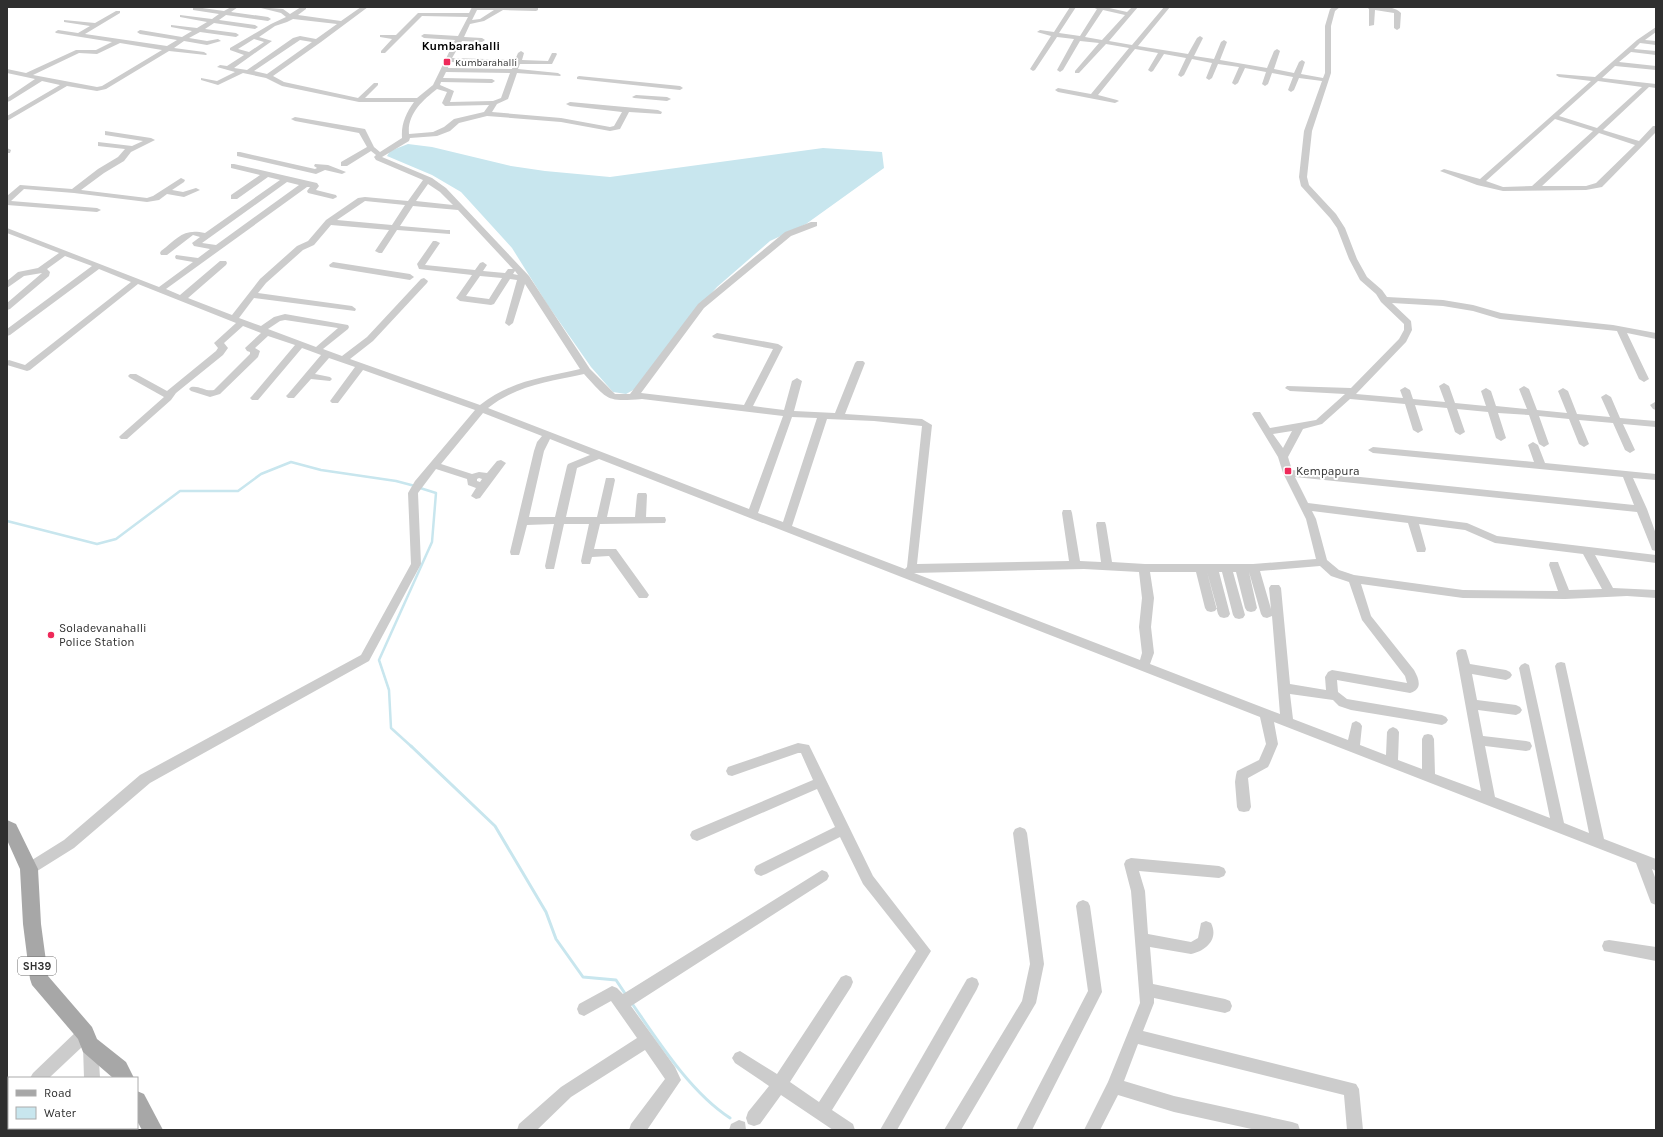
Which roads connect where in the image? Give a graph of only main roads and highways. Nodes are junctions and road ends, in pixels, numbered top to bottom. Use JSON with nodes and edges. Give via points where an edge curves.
{"nodes":[{"id":1,"x":7,"y":827,"type":"edge"},
{"id":2,"x":123,"y":1077,"type":"edge"},
{"id":3,"x":138,"y":1103,"type":"edge"},
{"id":4,"x":153,"y":1130,"type":"edge"}],
"edges":[{"from":1,"to":2,"type":"main road","number":"SH39","via":[[29,869],[39,979],[87,1039],[119,1069]]},
{"from":3,"to":4,"type":"main road"}]}
